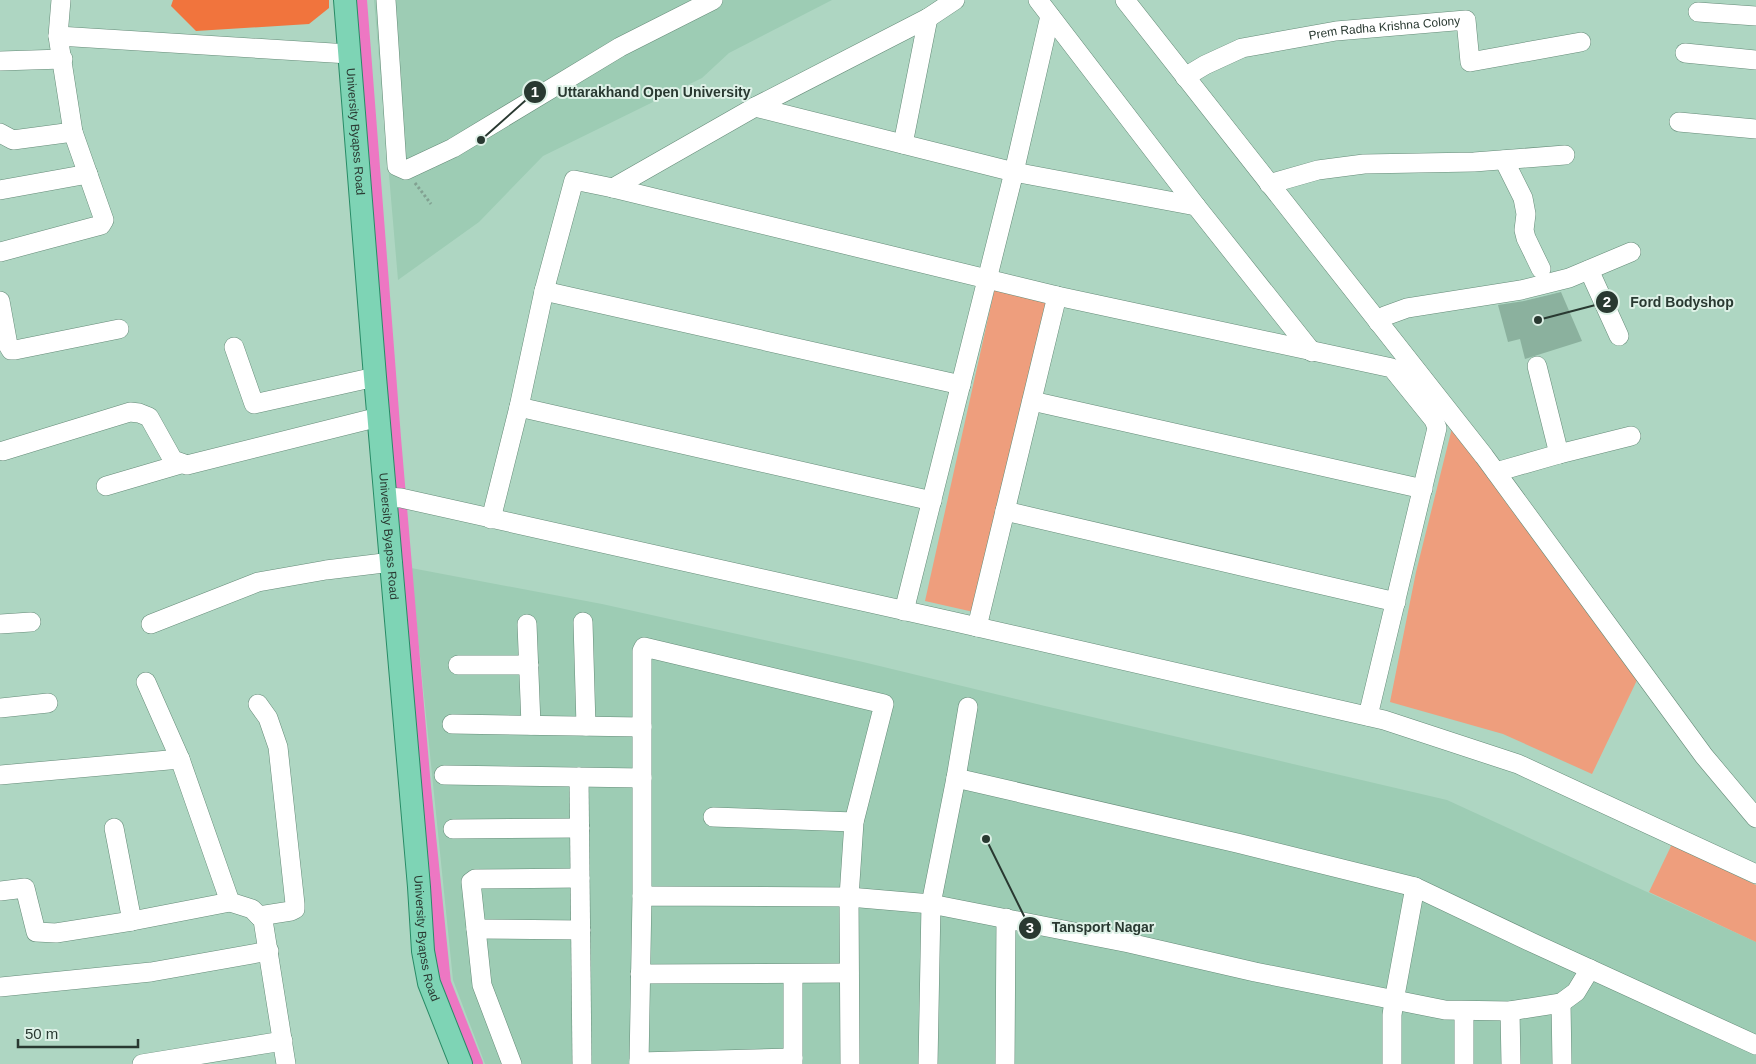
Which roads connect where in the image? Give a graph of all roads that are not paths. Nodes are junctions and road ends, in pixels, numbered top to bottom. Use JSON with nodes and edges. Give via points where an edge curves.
{"nodes":[{"id":1,"x":60,"y":0,"type":"edge"},
{"id":2,"x":345,"y":0,"type":"edge"},
{"id":3,"x":386,"y":0,"type":"edge"},
{"id":4,"x":713,"y":0,"type":"edge"},
{"id":5,"x":955,"y":0,"type":"edge"},
{"id":6,"x":1038,"y":0,"type":"edge"},
{"id":7,"x":1126,"y":0,"type":"edge"},
{"id":8,"x":1698,"y":12,"type":"dead end"},
{"id":9,"x":1050,"y":16,"type":"junction"},
{"id":10,"x":1756,"y":16,"type":"edge"},
{"id":11,"x":928,"y":18,"type":"junction"},
{"id":12,"x":58,"y":36,"type":"junction"},
{"id":13,"x":1581,"y":42,"type":"dead end"},
{"id":14,"x":1686,"y":53,"type":"dead end"},
{"id":15,"x":349,"y":54,"type":"junction"},
{"id":16,"x":63,"y":59,"type":"junction"},
{"id":17,"x":0,"y":60,"type":"edge"},
{"id":18,"x":1756,"y":60,"type":"edge"},
{"id":19,"x":1185,"y":77,"type":"junction"},
{"id":20,"x":755,"y":108,"type":"junction"},
{"id":21,"x":1679,"y":122,"type":"dead end"},
{"id":22,"x":1756,"y":129,"type":"edge"},
{"id":23,"x":73,"y":132,"type":"junction"},
{"id":24,"x":0,"y":133,"type":"edge"},
{"id":25,"x":903,"y":144,"type":"junction"},
{"id":26,"x":1565,"y":155,"type":"dead end"},
{"id":27,"x":1504,"y":160,"type":"junction"},
{"id":28,"x":1014,"y":172,"type":"junction"},
{"id":29,"x":88,"y":174,"type":"junction"},
{"id":30,"x":1269,"y":184,"type":"junction"},
{"id":31,"x":613,"y":188,"type":"junction"},
{"id":32,"x":0,"y":190,"type":"edge"},
{"id":33,"x":1196,"y":206,"type":"junction"},
{"id":34,"x":0,"y":252,"type":"edge"},
{"id":35,"x":1631,"y":252,"type":"dead end"},
{"id":36,"x":1541,"y":269,"type":"dead end"},
{"id":37,"x":1589,"y":270,"type":"junction"},
{"id":38,"x":987,"y":279,"type":"junction"},
{"id":39,"x":544,"y":291,"type":"junction"},
{"id":40,"x":1058,"y":296,"type":"junction"},
{"id":41,"x":0,"y":301,"type":"edge"},
{"id":42,"x":1378,"y":322,"type":"junction"},
{"id":43,"x":119,"y":329,"type":"dead end"},
{"id":44,"x":1619,"y":336,"type":"dead end"},
{"id":45,"x":234,"y":347,"type":"dead end"},
{"id":46,"x":1312,"y":352,"type":"junction"},
{"id":47,"x":1537,"y":366,"type":"dead end"},
{"id":48,"x":375,"y":377,"type":"junction"},
{"id":49,"x":960,"y":385,"type":"junction"},
{"id":50,"x":1032,"y":401,"type":"junction"},
{"id":51,"x":519,"y":407,"type":"junction"},
{"id":52,"x":379,"y":417,"type":"junction"},
{"id":53,"x":1630,"y":436,"type":"dead end"},
{"id":54,"x":3,"y":451,"type":"dead end"},
{"id":55,"x":1559,"y":454,"type":"junction"},
{"id":56,"x":181,"y":464,"type":"junction"},
{"id":57,"x":1496,"y":472,"type":"junction"},
{"id":58,"x":106,"y":486,"type":"dead end"},
{"id":59,"x":1423,"y":489,"type":"junction"},
{"id":60,"x":394,"y":497,"type":"junction"},
{"id":61,"x":932,"y":501,"type":"junction"},
{"id":62,"x":1005,"y":511,"type":"junction"},
{"id":63,"x":491,"y":519,"type":"junction"},
{"id":64,"x":392,"y":562,"type":"junction"},
{"id":65,"x":1396,"y":602,"type":"junction"},
{"id":66,"x":904,"y":611,"type":"junction"},
{"id":67,"x":31,"y":622,"type":"dead end"},
{"id":68,"x":583,"y":622,"type":"dead end"},
{"id":69,"x":0,"y":624,"type":"edge"},
{"id":70,"x":151,"y":624,"type":"dead end"},
{"id":71,"x":527,"y":624,"type":"dead end"},
{"id":72,"x":977,"y":627,"type":"junction"},
{"id":73,"x":458,"y":665,"type":"dead end"},
{"id":74,"x":529,"y":665,"type":"junction"},
{"id":75,"x":146,"y":682,"type":"dead end"},
{"id":76,"x":48,"y":703,"type":"dead end"},
{"id":77,"x":258,"y":704,"type":"dead end"},
{"id":78,"x":968,"y":706,"type":"dead end"},
{"id":79,"x":0,"y":708,"type":"edge"},
{"id":80,"x":1368,"y":716,"type":"junction"},
{"id":81,"x":452,"y":724,"type":"dead end"},
{"id":82,"x":531,"y":725,"type":"junction"},
{"id":83,"x":586,"y":726,"type":"junction"},
{"id":84,"x":642,"y":726,"type":"junction"},
{"id":85,"x":180,"y":759,"type":"junction"},
{"id":86,"x":444,"y":775,"type":"dead end"},
{"id":87,"x":0,"y":776,"type":"edge"},
{"id":88,"x":579,"y":777,"type":"junction"},
{"id":89,"x":642,"y":778,"type":"junction"},
{"id":90,"x":956,"y":778,"type":"junction"},
{"id":91,"x":713,"y":817,"type":"dead end"},
{"id":92,"x":1756,"y":818,"type":"edge"},
{"id":93,"x":854,"y":822,"type":"junction"},
{"id":94,"x":114,"y":828,"type":"dead end"},
{"id":95,"x":580,"y":828,"type":"junction"},
{"id":96,"x":453,"y":829,"type":"dead end"},
{"id":97,"x":1756,"y":874,"type":"edge"},
{"id":98,"x":580,"y":878,"type":"junction"},
{"id":99,"x":1415,"y":887,"type":"junction"},
{"id":100,"x":0,"y":891,"type":"edge"},
{"id":101,"x":642,"y":896,"type":"junction"},
{"id":102,"x":849,"y":897,"type":"junction"},
{"id":103,"x":230,"y":902,"type":"junction"},
{"id":104,"x":931,"y":904,"type":"junction"},
{"id":105,"x":259,"y":916,"type":"junction"},
{"id":106,"x":1006,"y":918,"type":"junction"},
{"id":107,"x":132,"y":921,"type":"junction"},
{"id":108,"x":476,"y":929,"type":"junction"},
{"id":109,"x":581,"y":930,"type":"junction"},
{"id":110,"x":269,"y":951,"type":"junction"},
{"id":111,"x":1590,"y":969,"type":"junction"},
{"id":112,"x":850,"y":973,"type":"junction"},
{"id":113,"x":640,"y":974,"type":"junction"},
{"id":114,"x":793,"y":974,"type":"junction"},
{"id":115,"x":0,"y":987,"type":"edge"},
{"id":116,"x":1394,"y":1001,"type":"junction"},
{"id":117,"x":1561,"y":1004,"type":"junction"},
{"id":118,"x":1464,"y":1011,"type":"junction"},
{"id":119,"x":1510,"y":1011,"type":"junction"},
{"id":120,"x":283,"y":1041,"type":"junction"},
{"id":121,"x":1756,"y":1045,"type":"edge"},
{"id":122,"x":793,"y":1061,"type":"edge"},
{"id":123,"x":639,"y":1063,"type":"edge"},
{"id":124,"x":142,"y":1064,"type":"edge"},
{"id":125,"x":286,"y":1064,"type":"edge"},
{"id":126,"x":461,"y":1064,"type":"edge"},
{"id":127,"x":512,"y":1064,"type":"edge"},
{"id":128,"x":582,"y":1064,"type":"edge"},
{"id":129,"x":850,"y":1064,"type":"edge"},
{"id":130,"x":928,"y":1064,"type":"edge"},
{"id":131,"x":1005,"y":1064,"type":"edge"},
{"id":132,"x":1392,"y":1064,"type":"edge"},
{"id":133,"x":1464,"y":1064,"type":"edge"},
{"id":134,"x":1511,"y":1064,"type":"edge"},
{"id":135,"x":1562,"y":1064,"type":"edge"}],
"edges":[{"from":1,"to":12,"type":"street"},
{"from":2,"to":15,"type":"main road","name":"University Byapss Road"},
{"from":3,"to":4,"type":"street","via":[[397,166],[406,170],[453,148],[620,47]]},
{"from":5,"to":11,"type":"street"},
{"from":6,"to":9,"type":"street"},
{"from":7,"to":19,"type":"street"},
{"from":8,"to":10,"type":"street"},
{"from":9,"to":28,"type":"street"},
{"from":9,"to":33,"type":"street"},
{"from":11,"to":20,"type":"street"},
{"from":11,"to":25,"type":"street"},
{"from":12,"to":15,"type":"street"},
{"from":12,"to":16,"type":"street"},
{"from":13,"to":19,"type":"street","name":"Prem Radha Krishna Colony","via":[[1470,62],[1466,20],[1336,31],[1242,48]]},
{"from":14,"to":18,"type":"street"},
{"from":15,"to":48,"type":"main road","name":"University Byapss Road"},
{"from":16,"to":17,"type":"street"},
{"from":16,"to":23,"type":"street"},
{"from":19,"to":30,"type":"street"},
{"from":20,"to":25,"type":"street"},
{"from":20,"to":31,"type":"street"},
{"from":21,"to":22,"type":"street"},
{"from":23,"to":24,"type":"street","via":[[13,140]]},
{"from":23,"to":29,"type":"street"},
{"from":25,"to":28,"type":"street"},
{"from":26,"to":27,"type":"street"},
{"from":27,"to":30,"type":"street","via":[[1364,164],[1318,170]]},
{"from":27,"to":36,"type":"street","via":[[1526,207],[1524,230]]},
{"from":28,"to":33,"type":"street"},
{"from":28,"to":38,"type":"street"},
{"from":29,"to":32,"type":"street"},
{"from":29,"to":34,"type":"street","via":[[104,220],[101,225]]},
{"from":30,"to":42,"type":"street"},
{"from":31,"to":38,"type":"street"},
{"from":31,"to":39,"type":"street","via":[[574,180]]},
{"from":33,"to":46,"type":"street"},
{"from":35,"to":37,"type":"street"},
{"from":37,"to":42,"type":"street","via":[[1521,290],[1407,308]]},
{"from":37,"to":44,"type":"street"},
{"from":38,"to":40,"type":"street"},
{"from":38,"to":49,"type":"street"},
{"from":39,"to":49,"type":"street"},
{"from":39,"to":51,"type":"street"},
{"from":40,"to":46,"type":"street"},
{"from":40,"to":50,"type":"street"},
{"from":41,"to":43,"type":"street","via":[[11,350]]},
{"from":42,"to":57,"type":"street"},
{"from":45,"to":48,"type":"street","via":[[254,404]]},
{"from":46,"to":59,"type":"street","via":[[1392,368],[1437,428]]},
{"from":47,"to":55,"type":"street"},
{"from":48,"to":52,"type":"main road","name":"University Byapss Road"},
{"from":49,"to":61,"type":"street"},
{"from":50,"to":59,"type":"street"},
{"from":50,"to":62,"type":"street"},
{"from":51,"to":61,"type":"street"},
{"from":51,"to":63,"type":"street"},
{"from":52,"to":56,"type":"street"},
{"from":52,"to":60,"type":"main road","name":"University Byapss Road"},
{"from":53,"to":55,"type":"street"},
{"from":54,"to":56,"type":"street","via":[[130,412],[149,417],[173,460]]},
{"from":55,"to":57,"type":"street"},
{"from":56,"to":58,"type":"street"},
{"from":57,"to":92,"type":"street","via":[[1704,756]]},
{"from":59,"to":65,"type":"street"},
{"from":60,"to":63,"type":"street"},
{"from":60,"to":64,"type":"main road","name":"University Byapss Road"},
{"from":61,"to":66,"type":"street"},
{"from":62,"to":65,"type":"street"},
{"from":62,"to":72,"type":"street"},
{"from":63,"to":66,"type":"street"},
{"from":64,"to":70,"type":"street","via":[[258,582]]},
{"from":64,"to":126,"type":"main road","name":"University Byapss Road","via":[[423,951],[429,982]]},
{"from":65,"to":80,"type":"street"},
{"from":66,"to":72,"type":"street"},
{"from":67,"to":69,"type":"street"},
{"from":68,"to":83,"type":"street"},
{"from":71,"to":74,"type":"street"},
{"from":72,"to":80,"type":"street"},
{"from":73,"to":74,"type":"street"},
{"from":74,"to":82,"type":"street"},
{"from":75,"to":85,"type":"street"},
{"from":76,"to":79,"type":"street"},
{"from":77,"to":105,"type":"street","via":[[268,718],[278,748],[295,904],[291,911]]},
{"from":78,"to":90,"type":"street"},
{"from":80,"to":97,"type":"street","via":[[1518,764]]},
{"from":81,"to":82,"type":"street"},
{"from":82,"to":83,"type":"street"},
{"from":83,"to":84,"type":"street"},
{"from":84,"to":89,"type":"street"},
{"from":84,"to":93,"type":"street","via":[[644,647],[884,704]]},
{"from":85,"to":87,"type":"street"},
{"from":85,"to":103,"type":"street"},
{"from":86,"to":88,"type":"street"},
{"from":88,"to":89,"type":"street"},
{"from":88,"to":95,"type":"street"},
{"from":89,"to":101,"type":"street"},
{"from":90,"to":99,"type":"street"},
{"from":90,"to":104,"type":"street"},
{"from":91,"to":93,"type":"street"},
{"from":93,"to":102,"type":"street"},
{"from":94,"to":107,"type":"street"},
{"from":95,"to":96,"type":"street"},
{"from":95,"to":98,"type":"street"},
{"from":98,"to":108,"type":"street","via":[[475,878],[472,882]]},
{"from":98,"to":109,"type":"street"},
{"from":99,"to":111,"type":"street"},
{"from":99,"to":116,"type":"street"},
{"from":100,"to":107,"type":"street","via":[[25,888],[36,932]]},
{"from":101,"to":102,"type":"street"},
{"from":101,"to":113,"type":"street"},
{"from":102,"to":104,"type":"street"},
{"from":102,"to":112,"type":"street"},
{"from":103,"to":105,"type":"street","via":[[252,909]]},
{"from":103,"to":107,"type":"street"},
{"from":104,"to":106,"type":"street"},
{"from":104,"to":130,"type":"street"},
{"from":105,"to":110,"type":"street","via":[[263,920]]},
{"from":106,"to":116,"type":"street"},
{"from":106,"to":131,"type":"street"},
{"from":108,"to":109,"type":"street"},
{"from":108,"to":127,"type":"street","via":[[482,986]]},
{"from":109,"to":128,"type":"street"},
{"from":110,"to":115,"type":"street","via":[[151,972]]},
{"from":110,"to":120,"type":"street"},
{"from":111,"to":117,"type":"street","via":[[1576,992]]},
{"from":111,"to":121,"type":"street"},
{"from":112,"to":114,"type":"street"},
{"from":112,"to":129,"type":"street"},
{"from":113,"to":114,"type":"street"},
{"from":113,"to":123,"type":"street"},
{"from":114,"to":122,"type":"street"},
{"from":116,"to":118,"type":"street"},
{"from":116,"to":132,"type":"street"},
{"from":117,"to":119,"type":"street"},
{"from":117,"to":135,"type":"street"},
{"from":118,"to":119,"type":"street"},
{"from":118,"to":133,"type":"street"},
{"from":119,"to":134,"type":"street"},
{"from":120,"to":124,"type":"street"},
{"from":120,"to":125,"type":"street"},
{"from":122,"to":123,"type":"street"}]}
